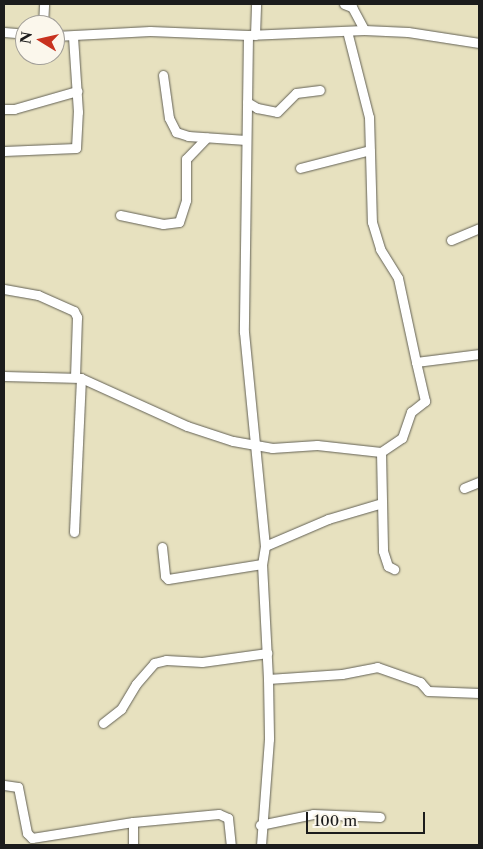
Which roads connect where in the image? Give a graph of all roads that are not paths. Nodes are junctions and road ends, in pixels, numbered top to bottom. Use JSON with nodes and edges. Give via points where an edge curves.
{"nodes":[{"id":1,"x":256,"y":4,"type":"edge"},
{"id":2,"x":344,"y":4,"type":"edge"},
{"id":3,"x":347,"y":30,"type":"junction"},
{"id":4,"x":364,"y":30,"type":"junction"},
{"id":5,"x":252,"y":35,"type":"junction"},
{"id":6,"x":65,"y":37,"type":"edge"},
{"id":7,"x":73,"y":37,"type":"junction"},
{"id":8,"x":479,"y":43,"type":"edge"},
{"id":9,"x":163,"y":76,"type":"dead end"},
{"id":10,"x":320,"y":90,"type":"dead end"},
{"id":11,"x":77,"y":91,"type":"junction"},
{"id":12,"x":247,"y":102,"type":"junction"},
{"id":13,"x":4,"y":109,"type":"edge"},
{"id":14,"x":207,"y":137,"type":"junction"},
{"id":15,"x":246,"y":140,"type":"junction"},
{"id":16,"x":370,"y":150,"type":"junction"},
{"id":17,"x":4,"y":151,"type":"edge"},
{"id":18,"x":300,"y":168,"type":"dead end"},
{"id":19,"x":120,"y":215,"type":"dead end"},
{"id":20,"x":479,"y":228,"type":"edge"},
{"id":21,"x":450,"y":240,"type":"dead end"},
{"id":22,"x":4,"y":289,"type":"edge"},
{"id":23,"x":479,"y":354,"type":"edge"},
{"id":24,"x":416,"y":362,"type":"junction"},
{"id":25,"x":4,"y":376,"type":"edge"},
{"id":26,"x":78,"y":377,"type":"junction"},
{"id":27,"x":255,"y":446,"type":"junction"},
{"id":28,"x":381,"y":452,"type":"junction"},
{"id":29,"x":479,"y":482,"type":"edge"},
{"id":30,"x":464,"y":488,"type":"dead end"},
{"id":31,"x":382,"y":503,"type":"junction"},
{"id":32,"x":74,"y":532,"type":"dead end"},
{"id":33,"x":265,"y":546,"type":"junction"},
{"id":34,"x":162,"y":547,"type":"dead end"},
{"id":35,"x":262,"y":564,"type":"junction"},
{"id":36,"x":394,"y":570,"type":"dead end"},
{"id":37,"x":267,"y":654,"type":"junction"},
{"id":38,"x":268,"y":679,"type":"junction"},
{"id":39,"x":479,"y":693,"type":"edge"},
{"id":40,"x":103,"y":723,"type":"dead end"},
{"id":41,"x":4,"y":785,"type":"edge"},
{"id":42,"x":380,"y":817,"type":"dead end"},
{"id":43,"x":133,"y":822,"type":"junction"},
{"id":44,"x":260,"y":825,"type":"junction"},
{"id":45,"x":133,"y":845,"type":"edge"},
{"id":46,"x":230,"y":845,"type":"edge"},
{"id":47,"x":260,"y":845,"type":"edge"}],
"edges":[{"from":1,"to":5,"type":"street"},
{"from":2,"to":4,"type":"street","via":[[352,7]]},
{"from":3,"to":4,"type":"street"},
{"from":3,"to":5,"type":"street"},
{"from":3,"to":16,"type":"street","via":[[369,117]]},
{"from":4,"to":8,"type":"street","via":[[408,32]]},
{"from":5,"to":7,"type":"street","via":[[150,31]]},
{"from":5,"to":12,"type":"street"},
{"from":6,"to":7,"type":"street"},
{"from":7,"to":11,"type":"street"},
{"from":9,"to":14,"type":"street","via":[[172,126],[181,135]]},
{"from":10,"to":12,"type":"street","via":[[296,93],[277,112],[257,108]]},
{"from":11,"to":13,"type":"street"},
{"from":11,"to":17,"type":"street","via":[[76,148]]},
{"from":12,"to":15,"type":"street"},
{"from":14,"to":15,"type":"street"},
{"from":14,"to":19,"type":"street","via":[[186,159],[186,200],[179,222],[163,224]]},
{"from":15,"to":27,"type":"street","via":[[244,332]]},
{"from":16,"to":18,"type":"street"},
{"from":16,"to":24,"type":"street","via":[[372,222],[380,249],[398,278]]},
{"from":20,"to":21,"type":"street"},
{"from":22,"to":26,"type":"street","via":[[38,295],[74,311],[77,316]]},
{"from":23,"to":24,"type":"street"},
{"from":24,"to":28,"type":"street","via":[[425,401],[411,412],[402,438]]},
{"from":25,"to":26,"type":"street"},
{"from":26,"to":27,"type":"street","via":[[187,426]]},
{"from":26,"to":32,"type":"street"},
{"from":27,"to":28,"type":"street","via":[[317,445]]},
{"from":27,"to":33,"type":"street"},
{"from":28,"to":31,"type":"street"},
{"from":29,"to":30,"type":"street"},
{"from":31,"to":33,"type":"street","via":[[328,519]]},
{"from":31,"to":36,"type":"street","via":[[383,551],[388,566]]},
{"from":33,"to":35,"type":"street"},
{"from":34,"to":35,"type":"street","via":[[164,576],[168,579]]},
{"from":35,"to":37,"type":"street"},
{"from":37,"to":38,"type":"street"},
{"from":37,"to":40,"type":"street","via":[[202,662],[166,660],[154,663],[121,709]]},
{"from":38,"to":39,"type":"street","via":[[342,674],[377,667],[420,682],[428,691]]},
{"from":38,"to":44,"type":"street","via":[[268,739]]},
{"from":41,"to":43,"type":"street","via":[[18,787],[27,833],[32,838]]},
{"from":42,"to":44,"type":"street","via":[[313,814]]},
{"from":43,"to":45,"type":"street"},
{"from":43,"to":46,"type":"street","via":[[224,815],[228,818]]},
{"from":44,"to":47,"type":"street"}]}
